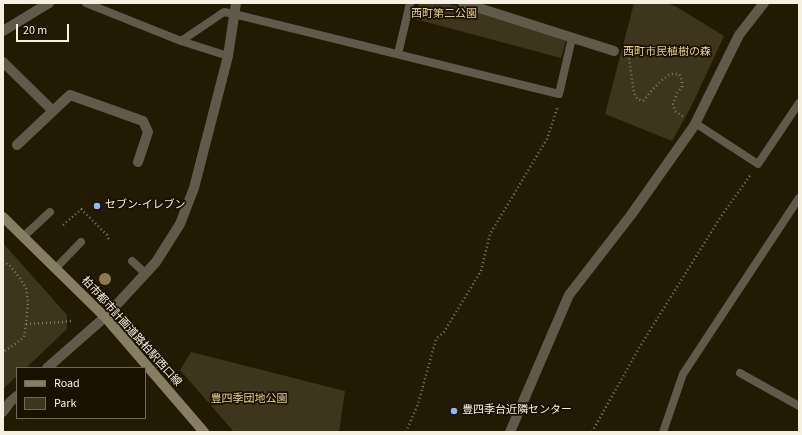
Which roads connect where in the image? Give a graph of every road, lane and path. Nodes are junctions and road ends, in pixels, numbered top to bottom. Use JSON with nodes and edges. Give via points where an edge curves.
{"nodes":[{"id":1,"x":48,"y":3,"type":"edge"},
{"id":2,"x":86,"y":3,"type":"edge"},
{"id":3,"x":236,"y":3,"type":"edge"},
{"id":4,"x":410,"y":3,"type":"edge"},
{"id":5,"x":463,"y":3,"type":"edge"},
{"id":6,"x":764,"y":3,"type":"edge"},
{"id":7,"x":234,"y":14,"type":"junction"},
{"id":8,"x":3,"y":31,"type":"edge"},
{"id":9,"x":572,"y":38,"type":"junction"},
{"id":10,"x":181,"y":42,"type":"junction"},
{"id":11,"x":614,"y":51,"type":"joint"},
{"id":12,"x":398,"y":54,"type":"junction"},
{"id":13,"x":228,"y":56,"type":"junction"},
{"id":14,"x":3,"y":62,"type":"edge"},
{"id":15,"x":559,"y":94,"type":"junction"},
{"id":16,"x":799,"y":103,"type":"edge"},
{"id":17,"x":673,"y":104,"type":"dead end"},
{"id":18,"x":53,"y":111,"type":"junction"},
{"id":19,"x":696,"y":123,"type":"junction"},
{"id":20,"x":17,"y":145,"type":"dead end"},
{"id":21,"x":138,"y":162,"type":"dead end"},
{"id":22,"x":758,"y":164,"type":"junction"},
{"id":23,"x":799,"y":198,"type":"edge"},
{"id":24,"x":50,"y":212,"type":"dead end"},
{"id":25,"x":3,"y":217,"type":"edge"},
{"id":26,"x":63,"y":225,"type":"dead end"},
{"id":27,"x":23,"y":237,"type":"junction"},
{"id":28,"x":109,"y":240,"type":"dead end"},
{"id":29,"x":81,"y":242,"type":"dead end"},
{"id":30,"x":3,"y":261,"type":"edge"},
{"id":31,"x":132,"y":261,"type":"dead end"},
{"id":32,"x":55,"y":269,"type":"junction"},
{"id":33,"x":146,"y":274,"type":"junction"},
{"id":34,"x":104,"y":317,"type":"junction"},
{"id":35,"x":71,"y":321,"type":"dead end"},
{"id":36,"x":26,"y":324,"type":"junction"},
{"id":37,"x":3,"y":352,"type":"edge"},
{"id":38,"x":48,"y":367,"type":"edge"},
{"id":39,"x":740,"y":372,"type":"dead end"},
{"id":40,"x":16,"y":397,"type":"edge"},
{"id":41,"x":799,"y":406,"type":"edge"},
{"id":42,"x":3,"y":412,"type":"edge"},
{"id":43,"x":204,"y":432,"type":"edge"},
{"id":44,"x":406,"y":432,"type":"edge"},
{"id":45,"x":510,"y":432,"type":"edge"},
{"id":46,"x":592,"y":432,"type":"edge"},
{"id":47,"x":663,"y":432,"type":"edge"}],
"edges":[{"from":1,"to":8,"type":"street"},
{"from":2,"to":10,"type":"lane"},
{"from":3,"to":7,"type":"street"},
{"from":4,"to":12,"type":"lane"},
{"from":5,"to":9,"type":"street"},
{"from":6,"to":19,"type":"street","via":[[739,35]]},
{"from":7,"to":10,"type":"lane","via":[[224,12]]},
{"from":7,"to":12,"type":"lane"},
{"from":7,"to":13,"type":"street"},
{"from":9,"to":11,"type":"street"},
{"from":9,"to":15,"type":"lane"},
{"from":10,"to":13,"type":"lane"},
{"from":11,"to":17,"type":"path","via":[[629,59],[637,99],[643,101],[670,74],[679,74],[682,87]]},
{"from":12,"to":15,"type":"lane"},
{"from":13,"to":33,"type":"street","via":[[194,188],[180,224]]},
{"from":14,"to":18,"type":"street"},
{"from":15,"to":44,"type":"path","via":[[560,102],[547,139],[490,234],[481,271],[444,332],[436,339],[418,404]]},
{"from":16,"to":22,"type":"lane"},
{"from":18,"to":20,"type":"street"},
{"from":18,"to":21,"type":"street","via":[[70,95],[143,121],[148,132]]},
{"from":19,"to":22,"type":"lane"},
{"from":19,"to":45,"type":"street","via":[[631,215],[569,294]]},
{"from":22,"to":46,"type":"path","via":[[720,218],[639,348]]},
{"from":23,"to":47,"type":"lane","via":[[683,374]]},
{"from":24,"to":27,"type":"lane"},
{"from":25,"to":27,"type":"street","name":"柏市都市計画道路柏駅西口線"},
{"from":26,"to":28,"type":"path","via":[[82,208]]},
{"from":27,"to":32,"type":"street","name":"柏市都市計画道路柏駅西口線"},
{"from":29,"to":32,"type":"lane"},
{"from":30,"to":36,"type":"path","via":[[10,266],[26,288]]},
{"from":31,"to":33,"type":"lane"},
{"from":32,"to":34,"type":"street","name":"柏市都市計画道路柏駅西口線"},
{"from":33,"to":34,"type":"street"},
{"from":34,"to":38,"type":"street"},
{"from":34,"to":43,"type":"street","name":"柏市都市計画道路柏駅西口線"},
{"from":35,"to":36,"type":"path"},
{"from":36,"to":37,"type":"path","via":[[24,337]]},
{"from":39,"to":41,"type":"lane"},
{"from":40,"to":42,"type":"street"}]}
